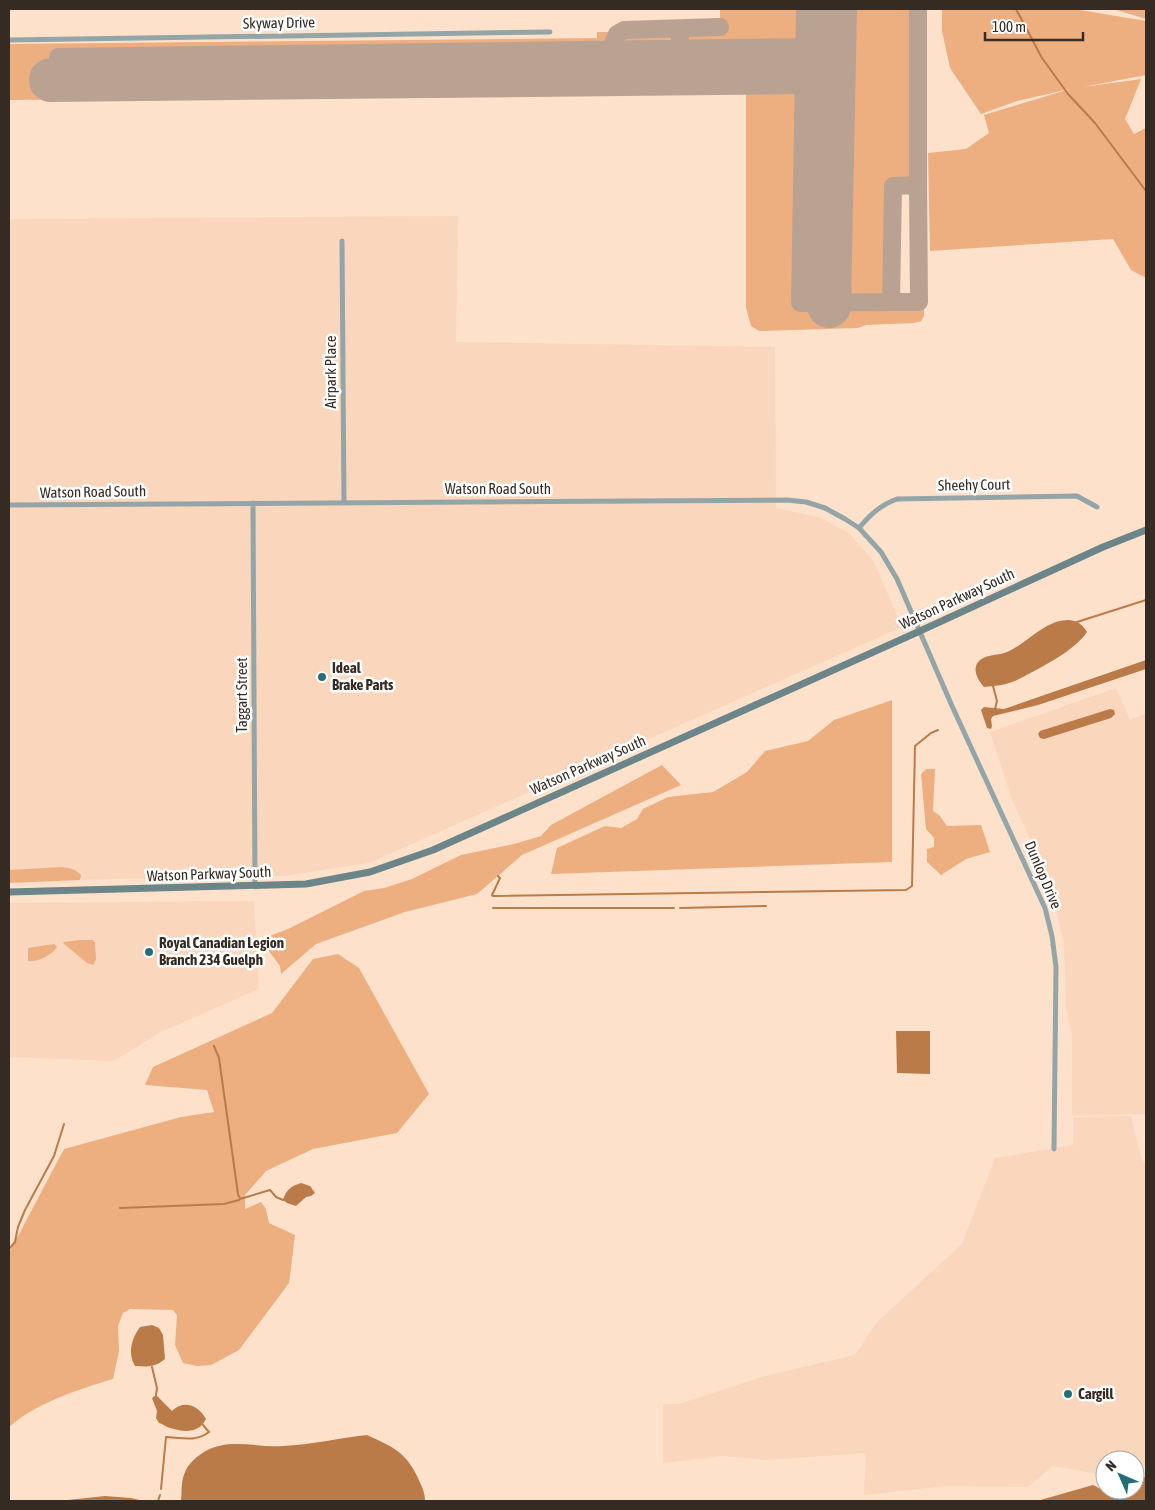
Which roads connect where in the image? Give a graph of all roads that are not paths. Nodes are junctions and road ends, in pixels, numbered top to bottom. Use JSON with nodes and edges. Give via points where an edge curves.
{"nodes":[{"id":1,"x":550,"y":32,"type":"dead end"},
{"id":2,"x":9,"y":40,"type":"edge"},
{"id":3,"x":342,"y":241,"type":"dead end"},
{"id":4,"x":344,"y":502,"type":"junction"},
{"id":5,"x":253,"y":503,"type":"junction"},
{"id":6,"x":9,"y":505,"type":"edge"},
{"id":7,"x":1097,"y":507,"type":"dead end"},
{"id":8,"x":859,"y":528,"type":"junction"},
{"id":9,"x":1146,"y":530,"type":"edge"},
{"id":10,"x":920,"y":631,"type":"junction"},
{"id":11,"x":255,"y":887,"type":"junction"},
{"id":12,"x":9,"y":892,"type":"edge"},
{"id":13,"x":1054,"y":1148,"type":"dead end"}],
"edges":[{"from":1,"to":2,"type":"street","name":"Skyway Drive"},
{"from":3,"to":4,"type":"street","name":"Airpark Place"},
{"from":4,"to":5,"type":"street","name":"Watson Road South"},
{"from":4,"to":8,"type":"street","name":"Watson Road South","via":[[787,500],[824,508]]},
{"from":5,"to":6,"type":"street","name":"Watson Road South"},
{"from":5,"to":11,"type":"street","name":"Taggart Street"},
{"from":7,"to":8,"type":"street","name":"Sheehy Court","via":[[1077,496],[897,499],[872,512]]},
{"from":8,"to":10,"type":"street","name":"Watson Road South","via":[[881,552]]},
{"from":9,"to":10,"type":"main road","name":"Watson Parkway South"},
{"from":10,"to":11,"type":"main road","name":"Watson Parkway South","via":[[433,850],[370,872],[306,884]]},
{"from":10,"to":13,"type":"street","name":"Dunlop Drive","via":[[1040,896],[1052,936],[1056,984]]},
{"from":11,"to":12,"type":"main road","name":"Watson Parkway South"}]}
